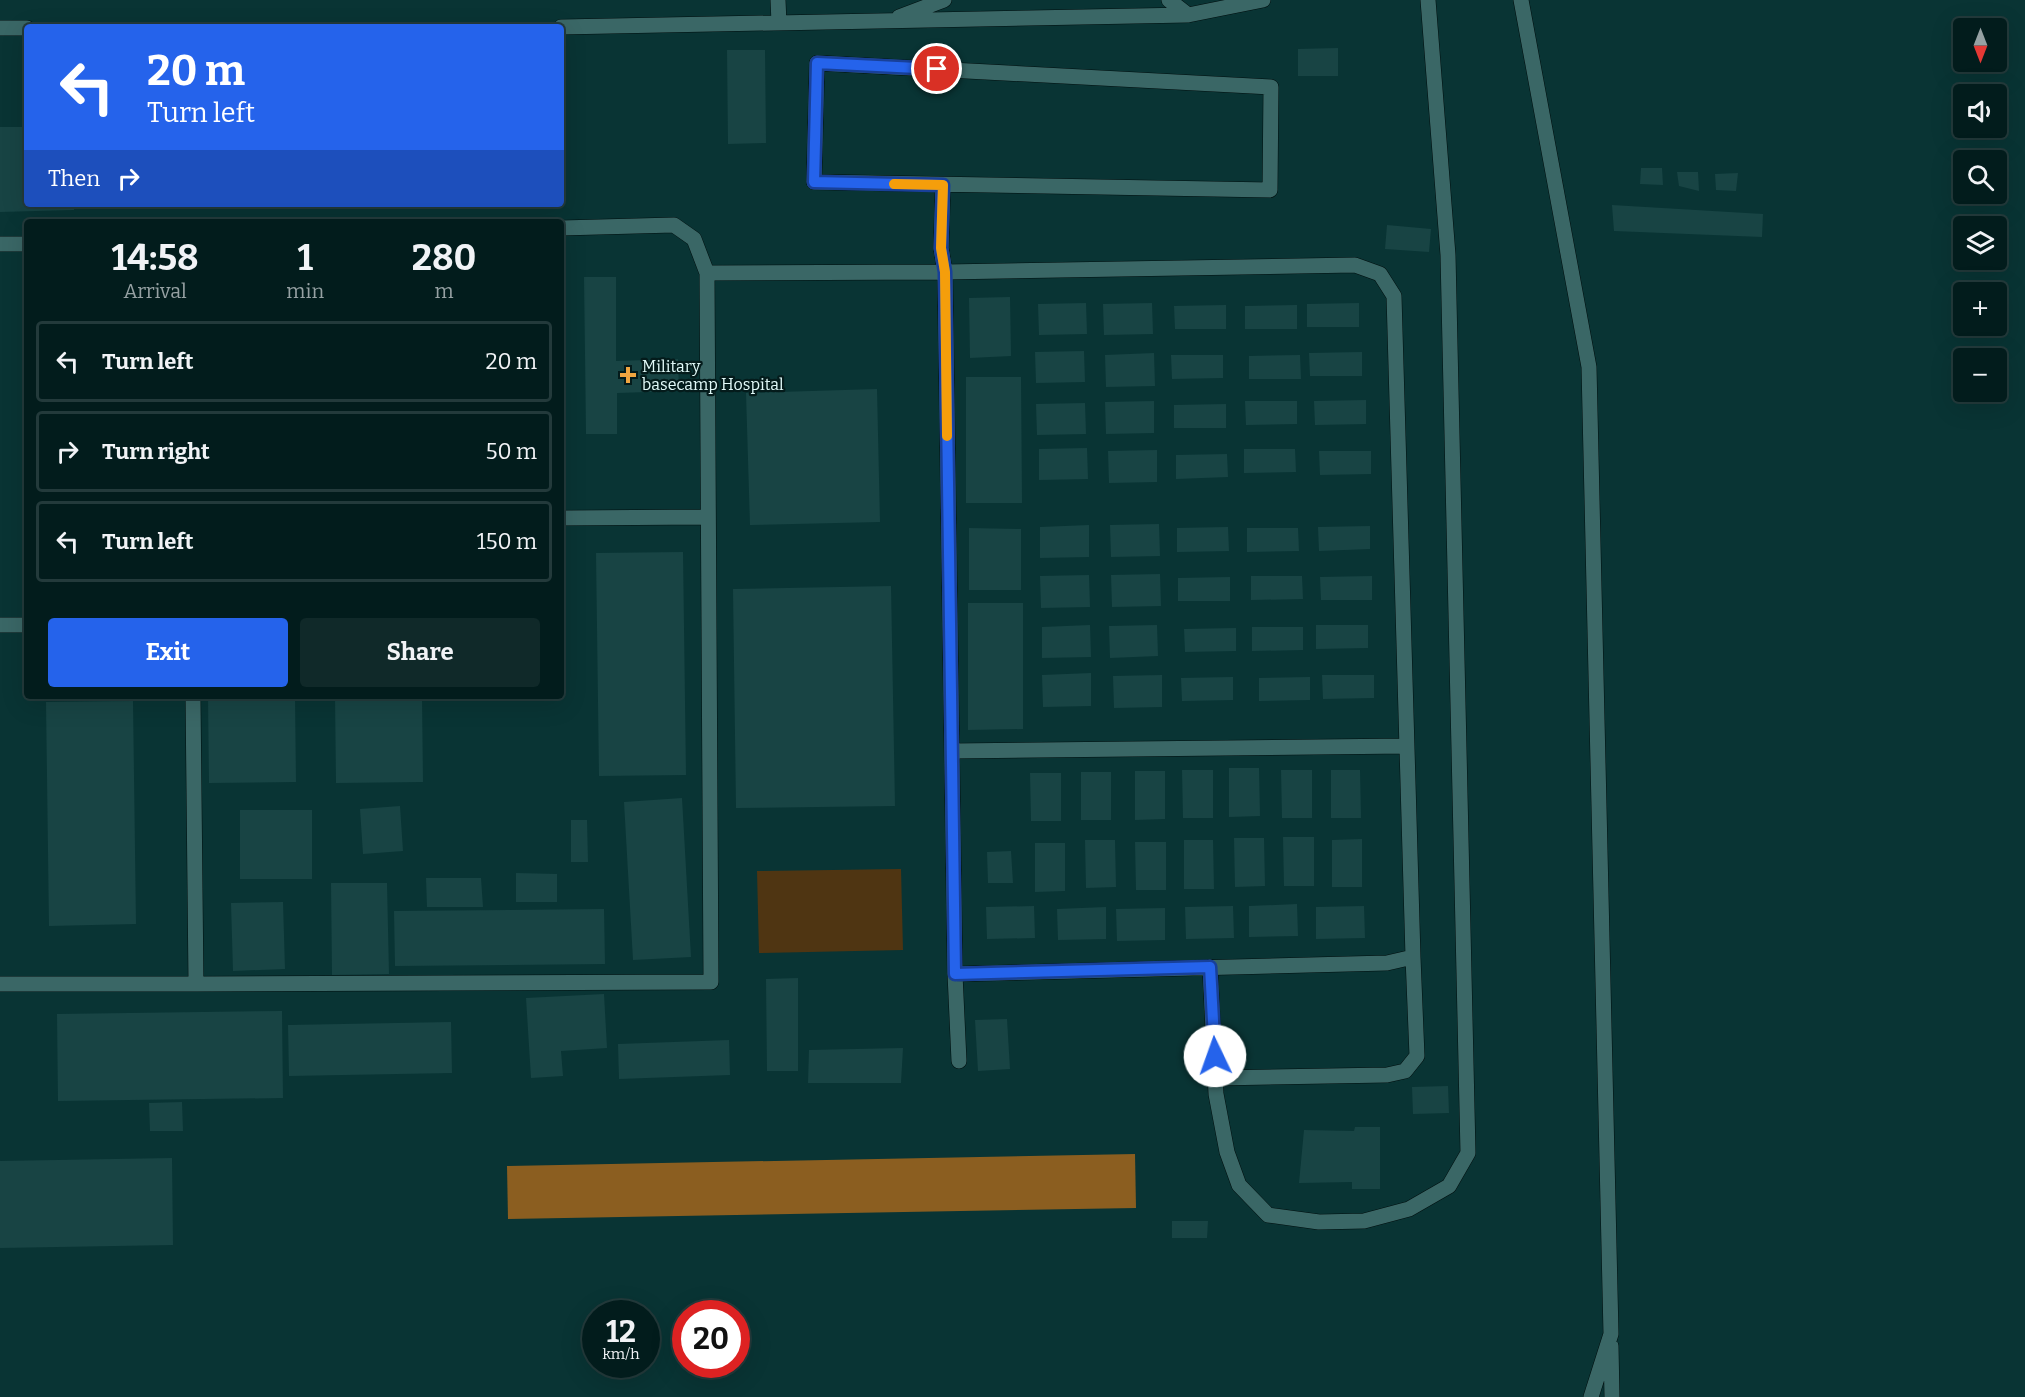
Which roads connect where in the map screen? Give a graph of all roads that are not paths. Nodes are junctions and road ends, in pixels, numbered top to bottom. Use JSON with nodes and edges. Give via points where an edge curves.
{"nodes":[{"id":1,"x":778,"y":0,"type":"edge"},
{"id":2,"x":944,"y":0,"type":"edge"},
{"id":3,"x":1169,"y":0,"type":"edge"},
{"id":4,"x":1263,"y":0,"type":"edge"},
{"id":5,"x":1428,"y":0,"type":"edge"},
{"id":6,"x":1521,"y":0,"type":"edge"},
{"id":7,"x":1188,"y":15,"type":"junction"},
{"id":8,"x":888,"y":21,"type":"junction"},
{"id":9,"x":779,"y":23,"type":"junction"},
{"id":10,"x":564,"y":27,"type":"edge"},
{"id":11,"x":0,"y":28,"type":"edge"},
{"id":12,"x":24,"y":28,"type":"edge"},
{"id":13,"x":943,"y":185,"type":"junction"},
{"id":14,"x":564,"y":228,"type":"edge"},
{"id":15,"x":0,"y":244,"type":"edge"},
{"id":16,"x":24,"y":244,"type":"edge"},
{"id":17,"x":945,"y":272,"type":"junction"},
{"id":18,"x":707,"y":273,"type":"junction"},
{"id":19,"x":708,"y":517,"type":"junction"},
{"id":20,"x":564,"y":518,"type":"edge"},
{"id":21,"x":0,"y":625,"type":"edge"},
{"id":22,"x":24,"y":625,"type":"edge"},
{"id":23,"x":194,"y":699,"type":"edge"},
{"id":24,"x":1407,"y":746,"type":"junction"},
{"id":25,"x":952,"y":751,"type":"junction"},
{"id":26,"x":1413,"y":957,"type":"junction"},
{"id":27,"x":1210,"y":967,"type":"junction"},
{"id":28,"x":955,"y":974,"type":"junction"},
{"id":29,"x":0,"y":984,"type":"edge"},
{"id":30,"x":196,"y":984,"type":"junction"},
{"id":31,"x":959,"y":1061,"type":"dead end"},
{"id":32,"x":1216,"y":1078,"type":"junction"},
{"id":33,"x":1611,"y":1334,"type":"junction"},
{"id":34,"x":1591,"y":1397,"type":"edge"},
{"id":35,"x":1612,"y":1397,"type":"edge"}],
"edges":[{"from":1,"to":9,"type":"lane"},
{"from":2,"to":8,"type":"lane"},
{"from":3,"to":7,"type":"lane"},
{"from":4,"to":7,"type":"lane"},
{"from":5,"to":32,"type":"lane","via":[[1448,255],[1468,1153],[1449,1186],[1408,1209],[1364,1221],[1319,1222],[1268,1215],[1239,1185],[1227,1152]]},
{"from":6,"to":33,"type":"lane","via":[[1589,368]]},
{"from":7,"to":8,"type":"lane"},
{"from":8,"to":9,"type":"lane"},
{"from":9,"to":10,"type":"lane"},
{"from":11,"to":12,"type":"lane"},
{"from":13,"to":13,"type":"lane","via":[[814,182],[817,63],[1271,87],[1270,190]]},
{"from":13,"to":17,"type":"lane","via":[[941,248]]},
{"from":14,"to":18,"type":"lane","via":[[674,225],[694,239]]},
{"from":15,"to":16,"type":"lane"},
{"from":17,"to":18,"type":"lane"},
{"from":17,"to":24,"type":"lane","via":[[1355,265],[1380,274],[1394,296]]},
{"from":17,"to":25,"type":"lane"},
{"from":18,"to":19,"type":"lane"},
{"from":19,"to":20,"type":"lane"},
{"from":19,"to":30,"type":"lane","via":[[711,982]]},
{"from":21,"to":22,"type":"lane"},
{"from":23,"to":30,"type":"lane"},
{"from":24,"to":25,"type":"lane"},
{"from":24,"to":26,"type":"lane"},
{"from":25,"to":28,"type":"lane"},
{"from":26,"to":27,"type":"lane","via":[[1387,963]]},
{"from":26,"to":32,"type":"lane","via":[[1417,1056],[1405,1071],[1387,1075]]},
{"from":27,"to":28,"type":"lane"},
{"from":27,"to":32,"type":"lane"},
{"from":28,"to":31,"type":"lane"},
{"from":29,"to":30,"type":"lane"},
{"from":33,"to":34,"type":"lane"},
{"from":33,"to":35,"type":"lane"}]}
